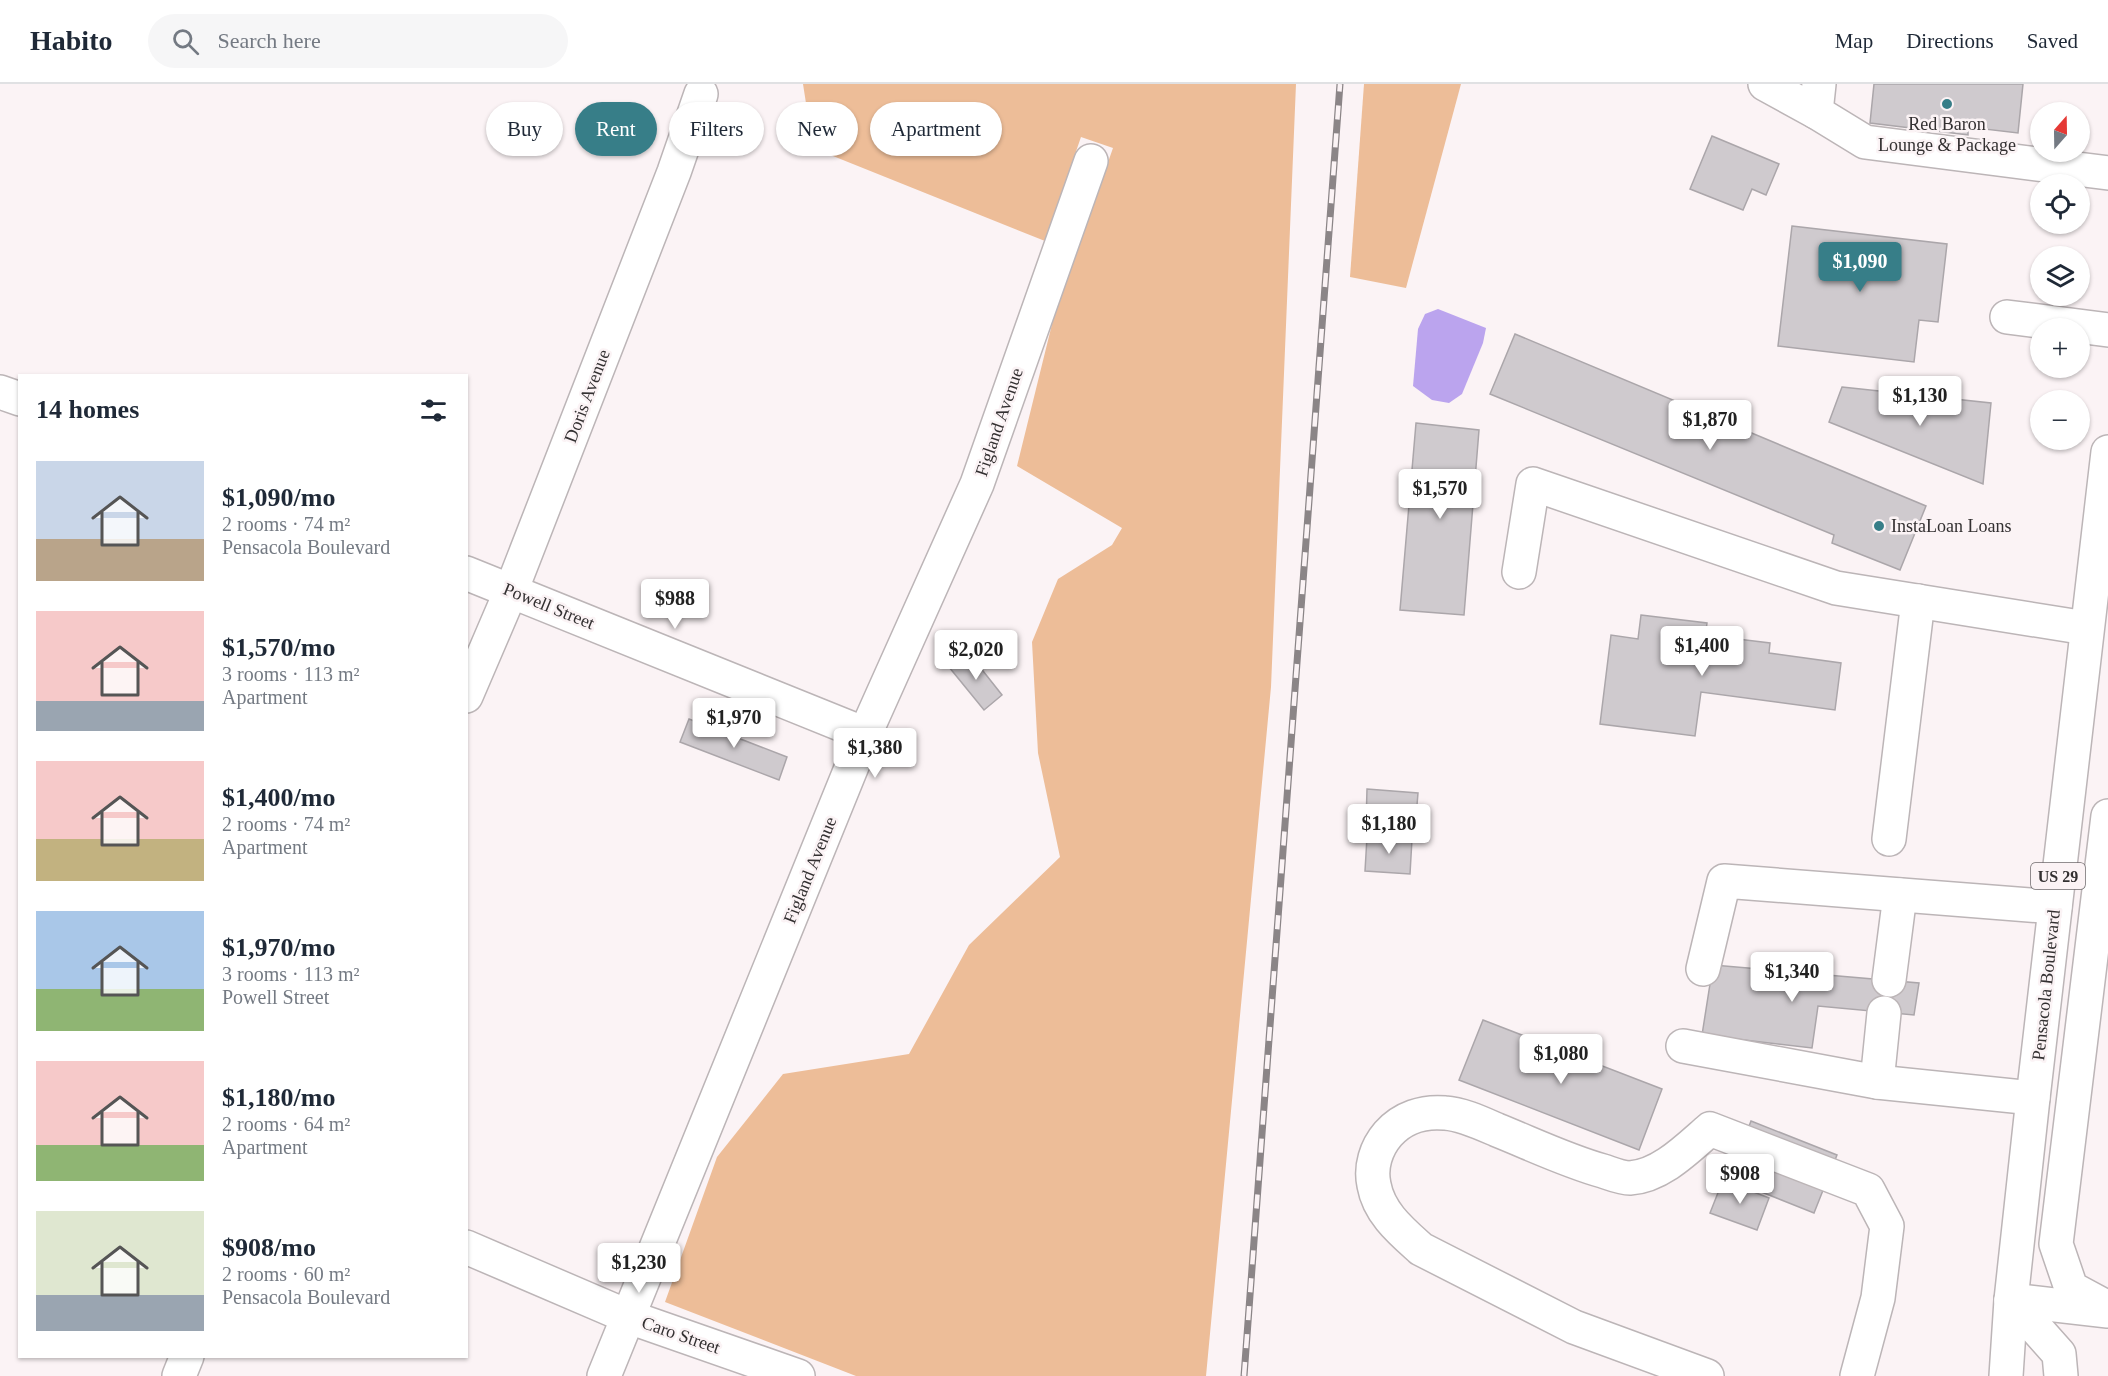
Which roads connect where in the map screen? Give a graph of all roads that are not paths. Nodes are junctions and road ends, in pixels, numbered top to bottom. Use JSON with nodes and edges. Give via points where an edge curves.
{"nodes":[{"id":1,"x":1766,"y":84,"type":"edge"},
{"id":2,"x":701,"y":94,"type":"dead end"},
{"id":3,"x":1818,"y":98,"type":"edge"},
{"id":4,"x":1091,"y":161,"type":"dead end"},
{"id":5,"x":2108,"y":173,"type":"edge"},
{"id":6,"x":2007,"y":317,"type":"dead end"},
{"id":7,"x":2108,"y":330,"type":"edge"},
{"id":8,"x":0,"y":392,"type":"edge"},
{"id":9,"x":18,"y":398,"type":"edge"},
{"id":10,"x":2108,"y":452,"type":"edge"},
{"id":11,"x":1519,"y":572,"type":"dead end"},
{"id":12,"x":468,"y":574,"type":"edge"},
{"id":13,"x":511,"y":591,"type":"junction"},
{"id":14,"x":1918,"y":601,"type":"junction"},
{"id":15,"x":2086,"y":628,"type":"junction"},
{"id":16,"x":468,"y":691,"type":"edge"},
{"id":17,"x":865,"y":734,"type":"junction"},
{"id":18,"x":2108,"y":816,"type":"edge"},
{"id":19,"x":1889,"y":839,"type":"dead end"},
{"id":20,"x":1900,"y":895,"type":"junction"},
{"id":21,"x":2055,"y":907,"type":"junction"},
{"id":22,"x":1702,"y":969,"type":"dead end"},
{"id":23,"x":1889,"y":980,"type":"dead end"},
{"id":24,"x":1884,"y":1013,"type":"dead end"},
{"id":25,"x":1683,"y":1047,"type":"dead end"},
{"id":26,"x":1877,"y":1082,"type":"junction"},
{"id":27,"x":2033,"y":1098,"type":"junction"},
{"id":28,"x":468,"y":1248,"type":"edge"},
{"id":29,"x":2011,"y":1300,"type":"junction"},
{"id":30,"x":2108,"y":1309,"type":"edge"},
{"id":31,"x":629,"y":1317,"type":"junction"},
{"id":32,"x":187,"y":1358,"type":"edge"},
{"id":33,"x":180,"y":1376,"type":"edge"},
{"id":34,"x":604,"y":1376,"type":"edge"},
{"id":35,"x":798,"y":1376,"type":"edge"},
{"id":36,"x":1707,"y":1376,"type":"edge"},
{"id":37,"x":1857,"y":1376,"type":"edge"},
{"id":38,"x":2006,"y":1376,"type":"edge"},
{"id":39,"x":2061,"y":1376,"type":"edge"}],
"edges":[{"from":1,"to":3,"type":"main road"},
{"from":2,"to":13,"type":"main road","name":"Doris Avenue"},
{"from":3,"to":5,"type":"main road","via":[[1866,142]]},
{"from":4,"to":17,"type":"main road","name":"Figland Avenue","via":[[977,484]]},
{"from":6,"to":7,"type":"main road"},
{"from":8,"to":9,"type":"main road"},
{"from":10,"to":15,"type":"main road","name":"Pensacola Boulevard","number":"US 29"},
{"from":11,"to":14,"type":"main road","via":[[1533,484],[1836,588]]},
{"from":12,"to":13,"type":"main road","name":"Powell Street"},
{"from":13,"to":16,"type":"main road","name":"Doris Avenue"},
{"from":13,"to":17,"type":"main road","name":"Powell Street"},
{"from":14,"to":15,"type":"main road"},
{"from":14,"to":19,"type":"main road"},
{"from":15,"to":21,"type":"main road","name":"Pensacola Boulevard","number":"US 29"},
{"from":17,"to":31,"type":"main road","name":"Figland Avenue"},
{"from":18,"to":30,"type":"main road","via":[[2056,1244],[2072,1288]]},
{"from":20,"to":21,"type":"main road"},
{"from":20,"to":22,"type":"main road","via":[[1724,881]]},
{"from":20,"to":23,"type":"main road"},
{"from":21,"to":27,"type":"main road","name":"Pensacola Boulevard","number":"US 29"},
{"from":24,"to":26,"type":"main road"},
{"from":25,"to":26,"type":"main road"},
{"from":26,"to":27,"type":"main road"},
{"from":27,"to":29,"type":"main road","name":"Pensacola Boulevard","number":"US 29"},
{"from":28,"to":31,"type":"main road","name":"Caro Street"},
{"from":29,"to":30,"type":"main road"},
{"from":29,"to":38,"type":"main road","name":"Pensacola Boulevard","number":"US 29"},
{"from":29,"to":39,"type":"main road","via":[[2058,1354]]},
{"from":31,"to":34,"type":"main road","name":"Figland Avenue"},
{"from":31,"to":35,"type":"main road","name":"Caro Street"},
{"from":32,"to":33,"type":"main road"},
{"from":36,"to":37,"type":"main road","via":[[1574,1327],[1421,1249],[1389,1218],[1375,1194],[1372,1175],[1378,1145],[1395,1126],[1417,1114],[1446,1113],[1473,1120],[1593,1169],[1627,1178],[1644,1176],[1660,1168],[1710,1129],[1868,1190],[1887,1226],[1878,1298]]}]}
